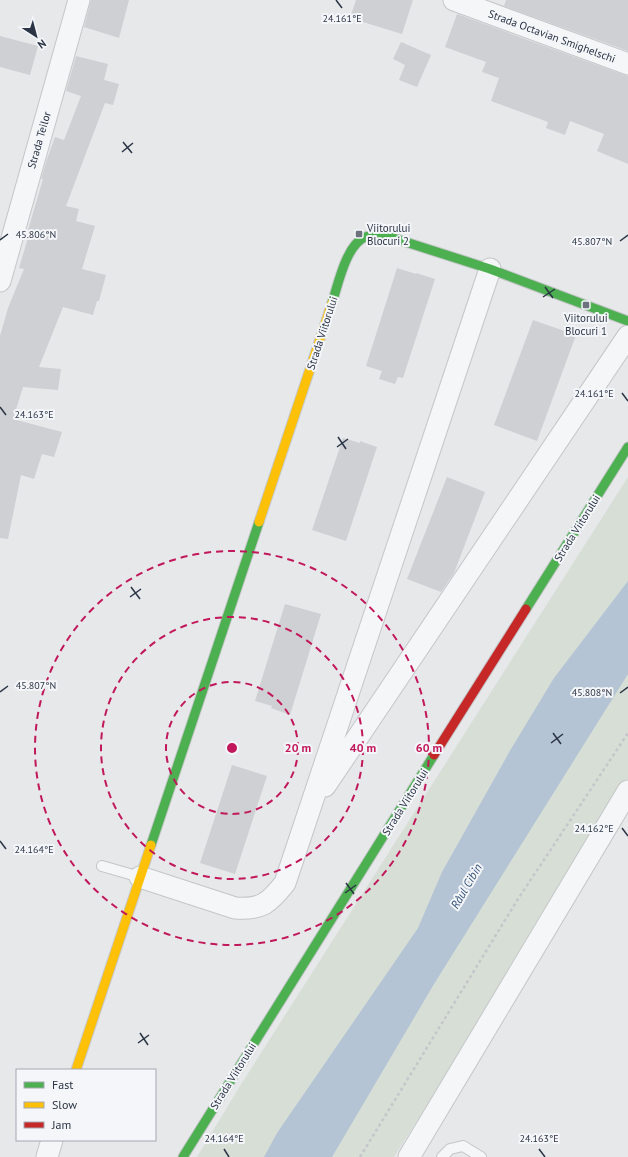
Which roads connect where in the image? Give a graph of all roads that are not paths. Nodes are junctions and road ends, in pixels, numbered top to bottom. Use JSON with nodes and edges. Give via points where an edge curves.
{"nodes":[{"id":1,"x":79,"y":0,"type":"edge"},
{"id":2,"x":454,"y":0,"type":"edge"},
{"id":3,"x":628,"y":64,"type":"edge"},
{"id":4,"x":490,"y":270,"type":"junction"},
{"id":5,"x":0,"y":281,"type":"edge"},
{"id":6,"x":628,"y":321,"type":"edge"},
{"id":7,"x":628,"y":336,"type":"edge"},
{"id":8,"x":628,"y":447,"type":"edge"},
{"id":9,"x":628,"y":791,"type":"edge"},
{"id":10,"x":310,"y":808,"type":"junction"},
{"id":11,"x":102,"y":866,"type":"dead end"},
{"id":12,"x":140,"y":877,"type":"junction"},
{"id":13,"x":76,"y":1069,"type":"edge"},
{"id":14,"x":52,"y":1141,"type":"edge"},
{"id":15,"x":47,"y":1157,"type":"edge"},
{"id":16,"x":183,"y":1157,"type":"edge"},
{"id":17,"x":409,"y":1157,"type":"edge"},
{"id":18,"x":442,"y":1157,"type":"edge"},
{"id":19,"x":481,"y":1157,"type":"edge"}],
"edges":[{"from":1,"to":5,"type":"street","name":"Strada Teilor"},
{"from":2,"to":3,"type":"street","name":"Strada Octavian Smighelschi"},
{"from":4,"to":6,"type":"street","name":"Strada Viitorului"},
{"from":4,"to":10,"type":"street"},
{"from":4,"to":12,"type":"street","name":"Strada Viitorului","via":[[402,241],[374,235],[357,243],[350,252]]},
{"from":7,"to":10,"type":"street"},
{"from":8,"to":16,"type":"street","name":"Strada Viitorului"},
{"from":9,"to":17,"type":"street"},
{"from":10,"to":12,"type":"street","via":[[285,883],[268,902],[257,908],[235,908]]},
{"from":11,"to":12,"type":"lane"},
{"from":12,"to":13,"type":"street","name":"Strada Viitorului"},
{"from":14,"to":15,"type":"street"},
{"from":18,"to":19,"type":"lane","via":[[450,1149],[463,1146]]}]}
